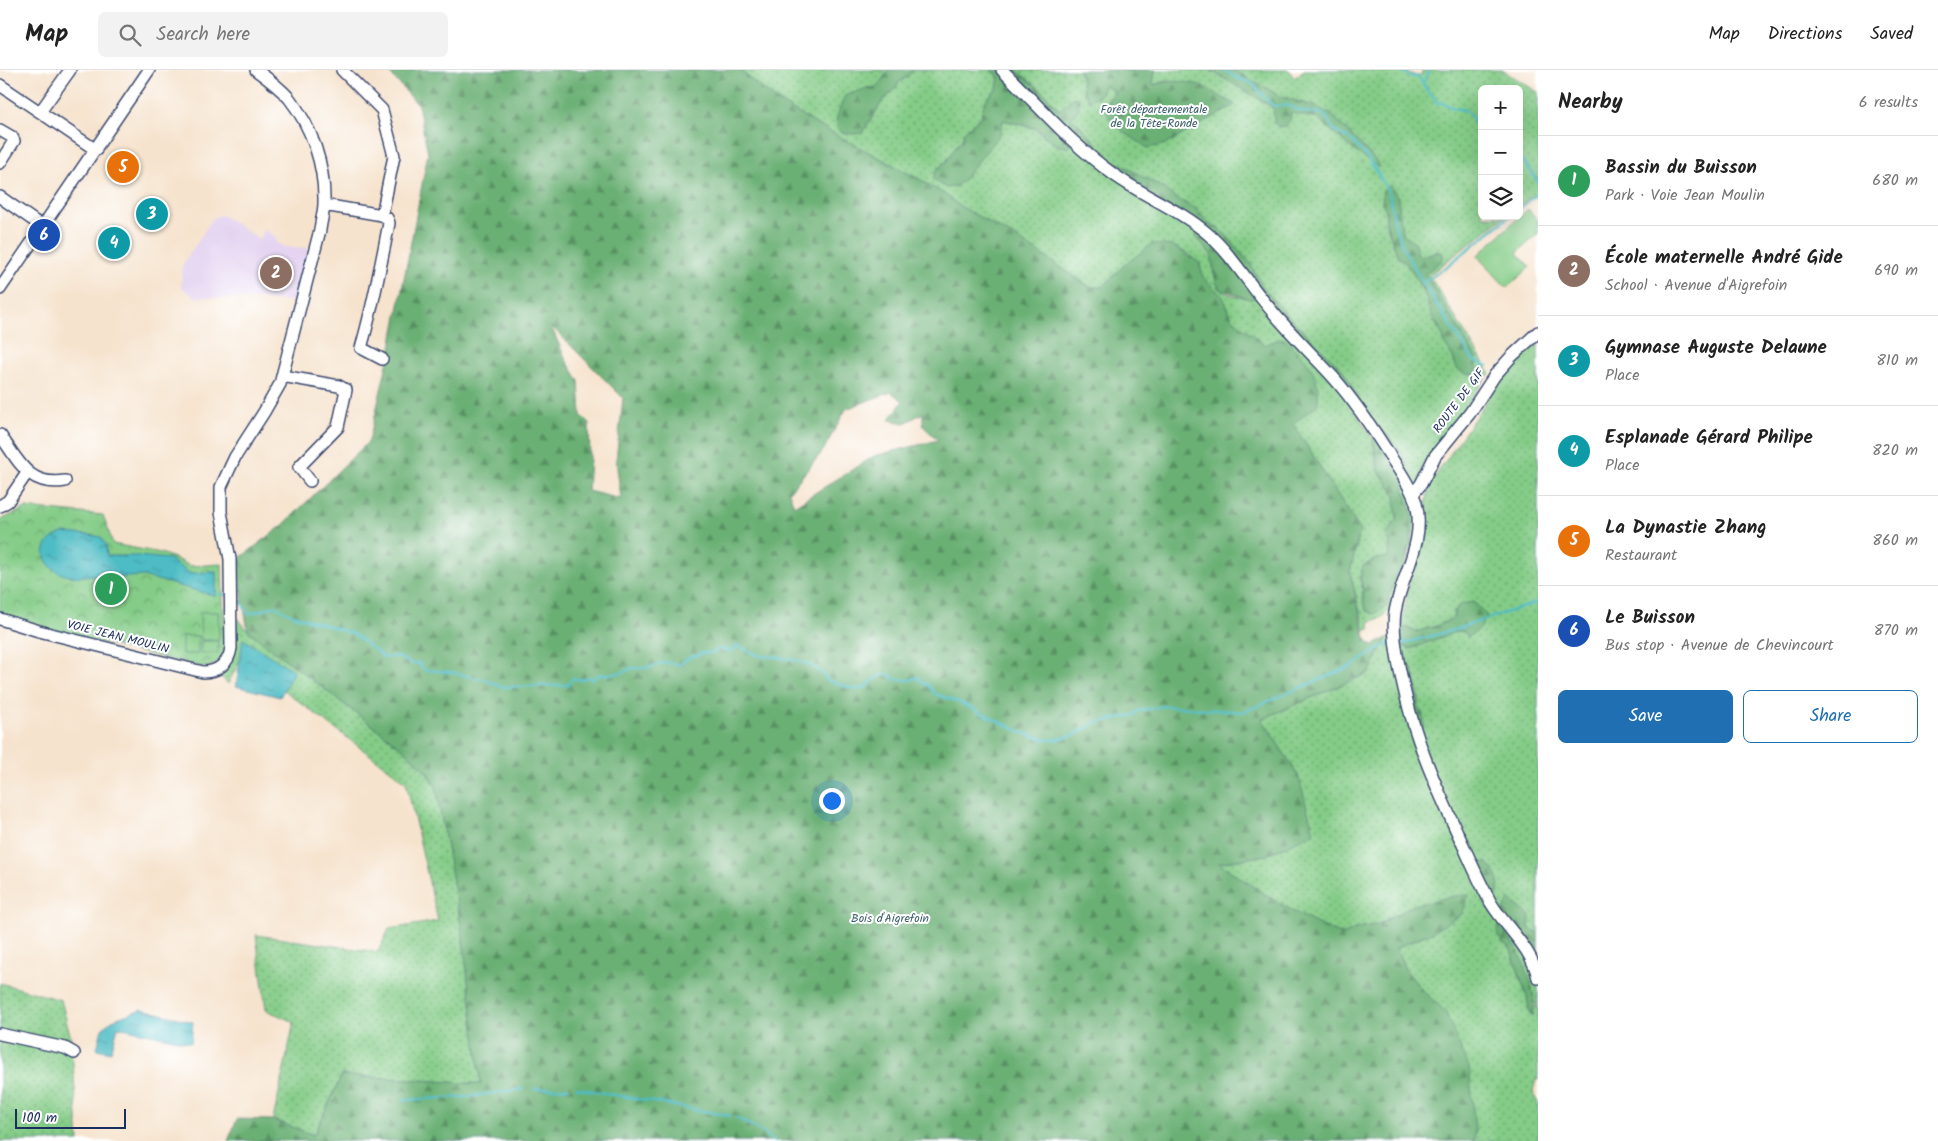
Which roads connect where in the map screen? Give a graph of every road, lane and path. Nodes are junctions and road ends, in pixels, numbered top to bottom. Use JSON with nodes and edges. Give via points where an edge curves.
{"nodes":[{"id":1,"x":70,"y":70,"type":"edge"},
{"id":2,"x":149,"y":70,"type":"edge"},
{"id":3,"x":256,"y":70,"type":"edge"},
{"id":4,"x":342,"y":70,"type":"edge"},
{"id":5,"x":1002,"y":70,"type":"edge"},
{"id":6,"x":0,"y":85,"type":"edge"},
{"id":7,"x":40,"y":112,"type":"junction"},
{"id":8,"x":0,"y":130,"type":"edge"},
{"id":9,"x":96,"y":150,"type":"junction"},
{"id":10,"x":0,"y":163,"type":"edge"},
{"id":11,"x":0,"y":197,"type":"edge"},
{"id":12,"x":324,"y":205,"type":"junction"},
{"id":13,"x":382,"y":215,"type":"junction"},
{"id":14,"x":42,"y":227,"type":"junction"},
{"id":15,"x":0,"y":289,"type":"edge"},
{"id":16,"x":1538,"y":332,"type":"edge"},
{"id":17,"x":382,"y":359,"type":"dead end"},
{"id":18,"x":282,"y":376,"type":"junction"},
{"id":19,"x":0,"y":435,"type":"edge"},
{"id":20,"x":27,"y":473,"type":"junction"},
{"id":21,"x":65,"y":481,"type":"dead end"},
{"id":22,"x":310,"y":481,"type":"dead end"},
{"id":23,"x":1413,"y":494,"type":"junction"},
{"id":24,"x":0,"y":506,"type":"edge"},
{"id":25,"x":0,"y":619,"type":"edge"},
{"id":26,"x":1538,"y":978,"type":"edge"},
{"id":27,"x":0,"y":1034,"type":"edge"},
{"id":28,"x":74,"y":1053,"type":"dead end"}],
"edges":[{"from":1,"to":7,"type":"street"},
{"from":2,"to":9,"type":"street"},
{"from":3,"to":12,"type":"street","via":[[288,97],[315,144],[322,169]]},
{"from":4,"to":13,"type":"street","via":[[382,110],[394,156]]},
{"from":5,"to":23,"type":"street","via":[[1096,162],[1196,224],[1218,244],[1271,311],[1355,404]]},
{"from":6,"to":7,"type":"street"},
{"from":7,"to":9,"type":"street"},
{"from":8,"to":10,"type":"street","via":[[14,141]]},
{"from":9,"to":14,"type":"street"},
{"from":11,"to":14,"type":"street"},
{"from":12,"to":13,"type":"street"},
{"from":12,"to":18,"type":"street"},
{"from":13,"to":17,"type":"street","via":[[389,223],[361,348]]},
{"from":14,"to":15,"type":"street"},
{"from":16,"to":23,"type":"street","name":"ROUTE DE GIF","via":[[1495,375],[1470,413],[1435,456]]},
{"from":18,"to":22,"type":"street","via":[[346,390],[338,427],[299,467]]},
{"from":18,"to":25,"type":"street","name":"VOIE JEAN MOULIN","via":[[264,412],[228,469],[221,487],[221,512],[231,569],[231,648],[227,660],[215,670],[203,672]]},
{"from":19,"to":20,"type":"street"},
{"from":20,"to":21,"type":"street","via":[[45,482]]},
{"from":20,"to":24,"type":"street"},
{"from":23,"to":26,"type":"street","via":[[1417,507],[1416,541],[1396,603],[1394,626],[1410,710],[1430,772],[1474,868],[1492,904],[1526,950]]},
{"from":27,"to":28,"type":"street","via":[[65,1048]]}]}
